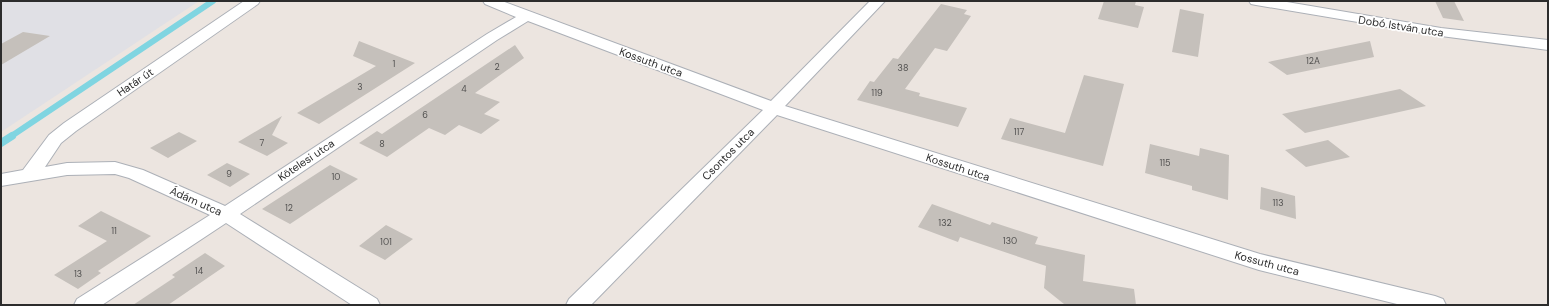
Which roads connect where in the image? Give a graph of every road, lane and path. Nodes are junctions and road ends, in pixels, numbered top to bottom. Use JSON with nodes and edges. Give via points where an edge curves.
{"nodes":[{"id":1,"x":253,"y":1,"type":"edge"},
{"id":2,"x":490,"y":1,"type":"edge"},
{"id":3,"x":878,"y":1,"type":"edge"},
{"id":4,"x":1256,"y":1,"type":"edge"},
{"id":5,"x":528,"y":16,"type":"junction"},
{"id":6,"x":1548,"y":45,"type":"edge"},
{"id":7,"x":774,"y":108,"type":"junction"},
{"id":8,"x":29,"y":175,"type":"junction"},
{"id":9,"x":1,"y":180,"type":"edge"},
{"id":10,"x":226,"y":214,"type":"junction"},
{"id":11,"x":1396,"y":300,"type":"edge"},
{"id":12,"x":85,"y":305,"type":"edge"},
{"id":13,"x":369,"y":305,"type":"edge"},
{"id":14,"x":577,"y":305,"type":"edge"},
{"id":15,"x":1435,"y":305,"type":"edge"}],
"edges":[{"from":1,"to":8,"type":"street","name":"Határ út","via":[[70,127],[55,139]]},
{"from":2,"to":5,"type":"street","name":"Kossuth utca"},
{"from":3,"to":7,"type":"street","name":"Csontos utca"},
{"from":4,"to":6,"type":"street","name":"Dobó István utca","via":[[1441,32]]},
{"from":5,"to":7,"type":"street","name":"Kossuth utca"},
{"from":5,"to":10,"type":"street","name":"Kötelesi utca","via":[[492,36]]},
{"from":7,"to":11,"type":"street","name":"Kossuth utca","via":[[1259,262]]},
{"from":7,"to":14,"type":"street","name":"Csontos utca"},
{"from":8,"to":9,"type":"street","name":"Ádám utca"},
{"from":8,"to":10,"type":"street","name":"Ádám utca","via":[[67,169],[115,168],[136,174]]},
{"from":10,"to":12,"type":"street","name":"Kötelesi utca"},
{"from":10,"to":13,"type":"street","name":"Ádám utca"},
{"from":11,"to":15,"type":"street","name":"Kossuth utca"}]}
